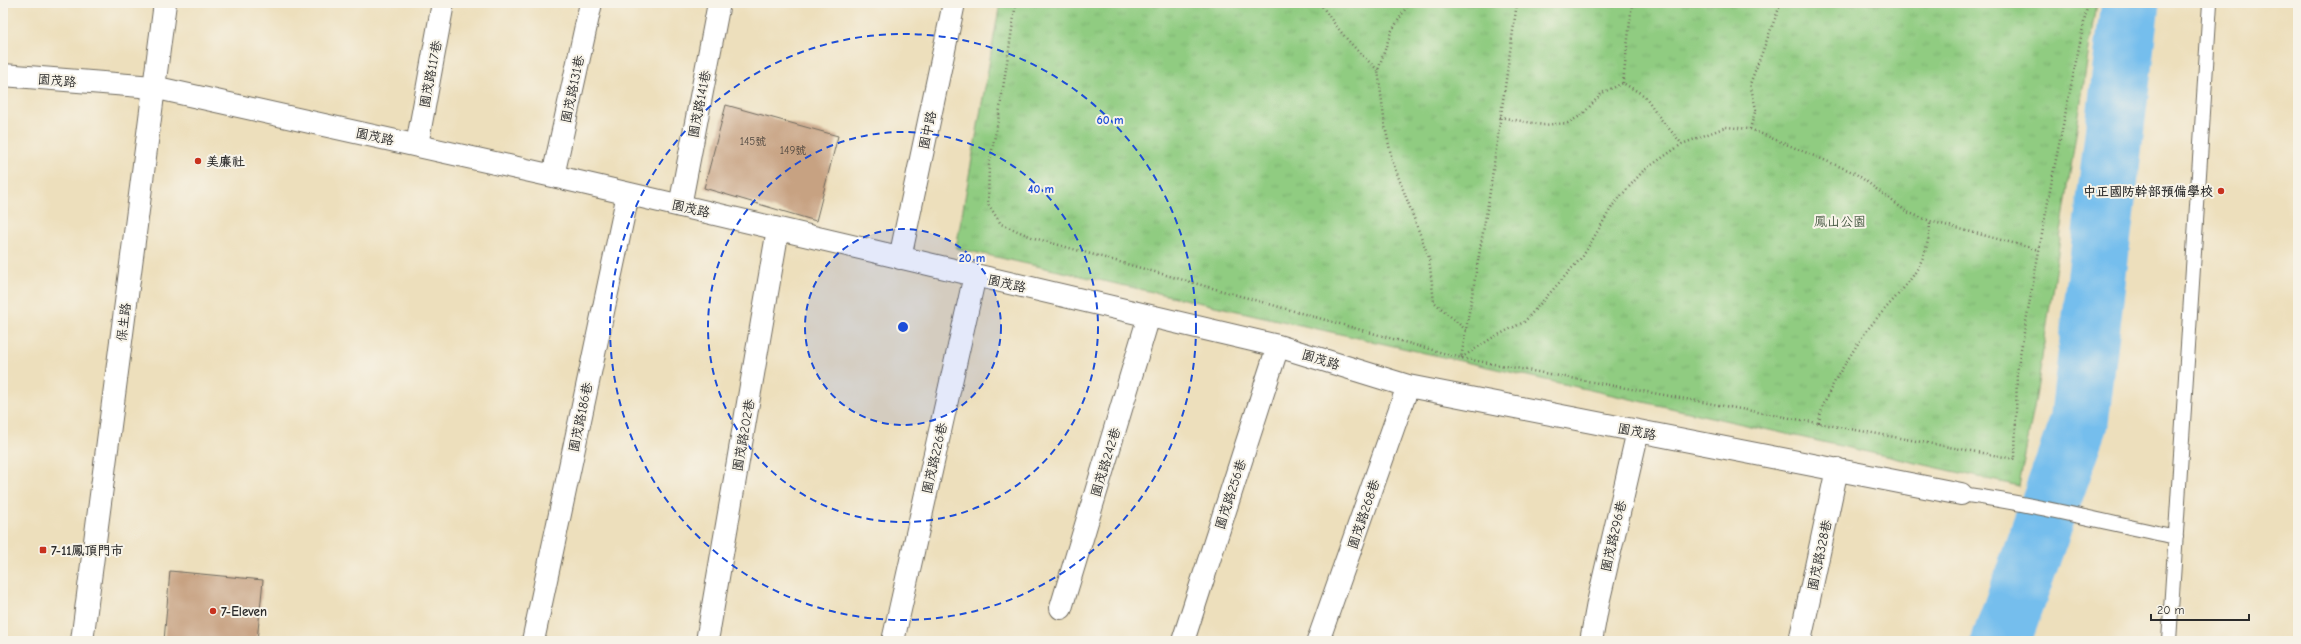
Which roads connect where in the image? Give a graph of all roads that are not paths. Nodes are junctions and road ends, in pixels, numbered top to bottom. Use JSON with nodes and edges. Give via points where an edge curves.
{"nodes":[{"id":1,"x":165,"y":3,"type":"edge"},
{"id":2,"x":443,"y":3,"type":"edge"},
{"id":3,"x":591,"y":3,"type":"edge"},
{"id":4,"x":719,"y":3,"type":"edge"},
{"id":5,"x":954,"y":3,"type":"edge"},
{"id":6,"x":2210,"y":3,"type":"edge"},
{"id":7,"x":3,"y":75,"type":"edge"},
{"id":8,"x":153,"y":87,"type":"junction"},
{"id":9,"x":417,"y":145,"type":"junction"},
{"id":10,"x":553,"y":176,"type":"junction"},
{"id":11,"x":628,"y":194,"type":"junction"},
{"id":12,"x":680,"y":206,"type":"junction"},
{"id":13,"x":778,"y":229,"type":"junction"},
{"id":14,"x":900,"y":258,"type":"junction"},
{"id":15,"x":975,"y":275,"type":"junction"},
{"id":16,"x":1149,"y":316,"type":"junction"},
{"id":17,"x":1278,"y":346,"type":"junction"},
{"id":18,"x":1408,"y":386,"type":"junction"},
{"id":19,"x":1638,"y":431,"type":"junction"},
{"id":20,"x":1837,"y":470,"type":"junction"},
{"id":21,"x":1961,"y":494,"type":"joint"},
{"id":22,"x":2176,"y":537,"type":"junction"},
{"id":23,"x":1061,"y":608,"type":"dead end"},
{"id":24,"x":82,"y":641,"type":"edge"},
{"id":25,"x":533,"y":641,"type":"edge"},
{"id":26,"x":707,"y":641,"type":"edge"},
{"id":27,"x":893,"y":641,"type":"edge"},
{"id":28,"x":1183,"y":641,"type":"edge"},
{"id":29,"x":1318,"y":641,"type":"edge"},
{"id":30,"x":1592,"y":641,"type":"edge"},
{"id":31,"x":1800,"y":641,"type":"edge"},
{"id":32,"x":2169,"y":641,"type":"edge"}],
"edges":[{"from":1,"to":8,"type":"street","name":"保生路"},
{"from":2,"to":9,"type":"street","name":"園茂路117巷"},
{"from":3,"to":10,"type":"street","name":"園茂路131巷"},
{"from":4,"to":12,"type":"street","name":"園茂路141巷"},
{"from":5,"to":14,"type":"street","name":"園中路"},
{"from":6,"to":22,"type":"lane"},
{"from":7,"to":8,"type":"street","name":"園茂路"},
{"from":8,"to":9,"type":"street","name":"園茂路"},
{"from":8,"to":24,"type":"street","name":"保生路"},
{"from":9,"to":10,"type":"street","name":"園茂路"},
{"from":10,"to":11,"type":"street","name":"園茂路"},
{"from":11,"to":12,"type":"street","name":"園茂路"},
{"from":11,"to":25,"type":"street","name":"園茂路186巷"},
{"from":12,"to":13,"type":"street","name":"園茂路"},
{"from":13,"to":14,"type":"street","name":"園茂路"},
{"from":13,"to":26,"type":"street","name":"園茂路202巷"},
{"from":14,"to":15,"type":"street","name":"園茂路"},
{"from":15,"to":16,"type":"street","name":"園茂路"},
{"from":15,"to":27,"type":"street","name":"園茂路226巷"},
{"from":16,"to":17,"type":"street","name":"園茂路"},
{"from":16,"to":23,"type":"street","name":"園茂路242巷"},
{"from":17,"to":18,"type":"street","name":"園茂路"},
{"from":17,"to":28,"type":"street","name":"園茂路256巷"},
{"from":18,"to":19,"type":"street","name":"園茂路"},
{"from":18,"to":29,"type":"street","name":"園茂路268巷"},
{"from":19,"to":20,"type":"street","name":"園茂路"},
{"from":19,"to":30,"type":"street","name":"園茂路296巷","via":[[1598,603]]},
{"from":20,"to":21,"type":"street","name":"園茂路"},
{"from":20,"to":31,"type":"street","name":"園茂路328巷"},
{"from":21,"to":22,"type":"lane","via":[[2015,501]]},
{"from":22,"to":32,"type":"lane"}]}
